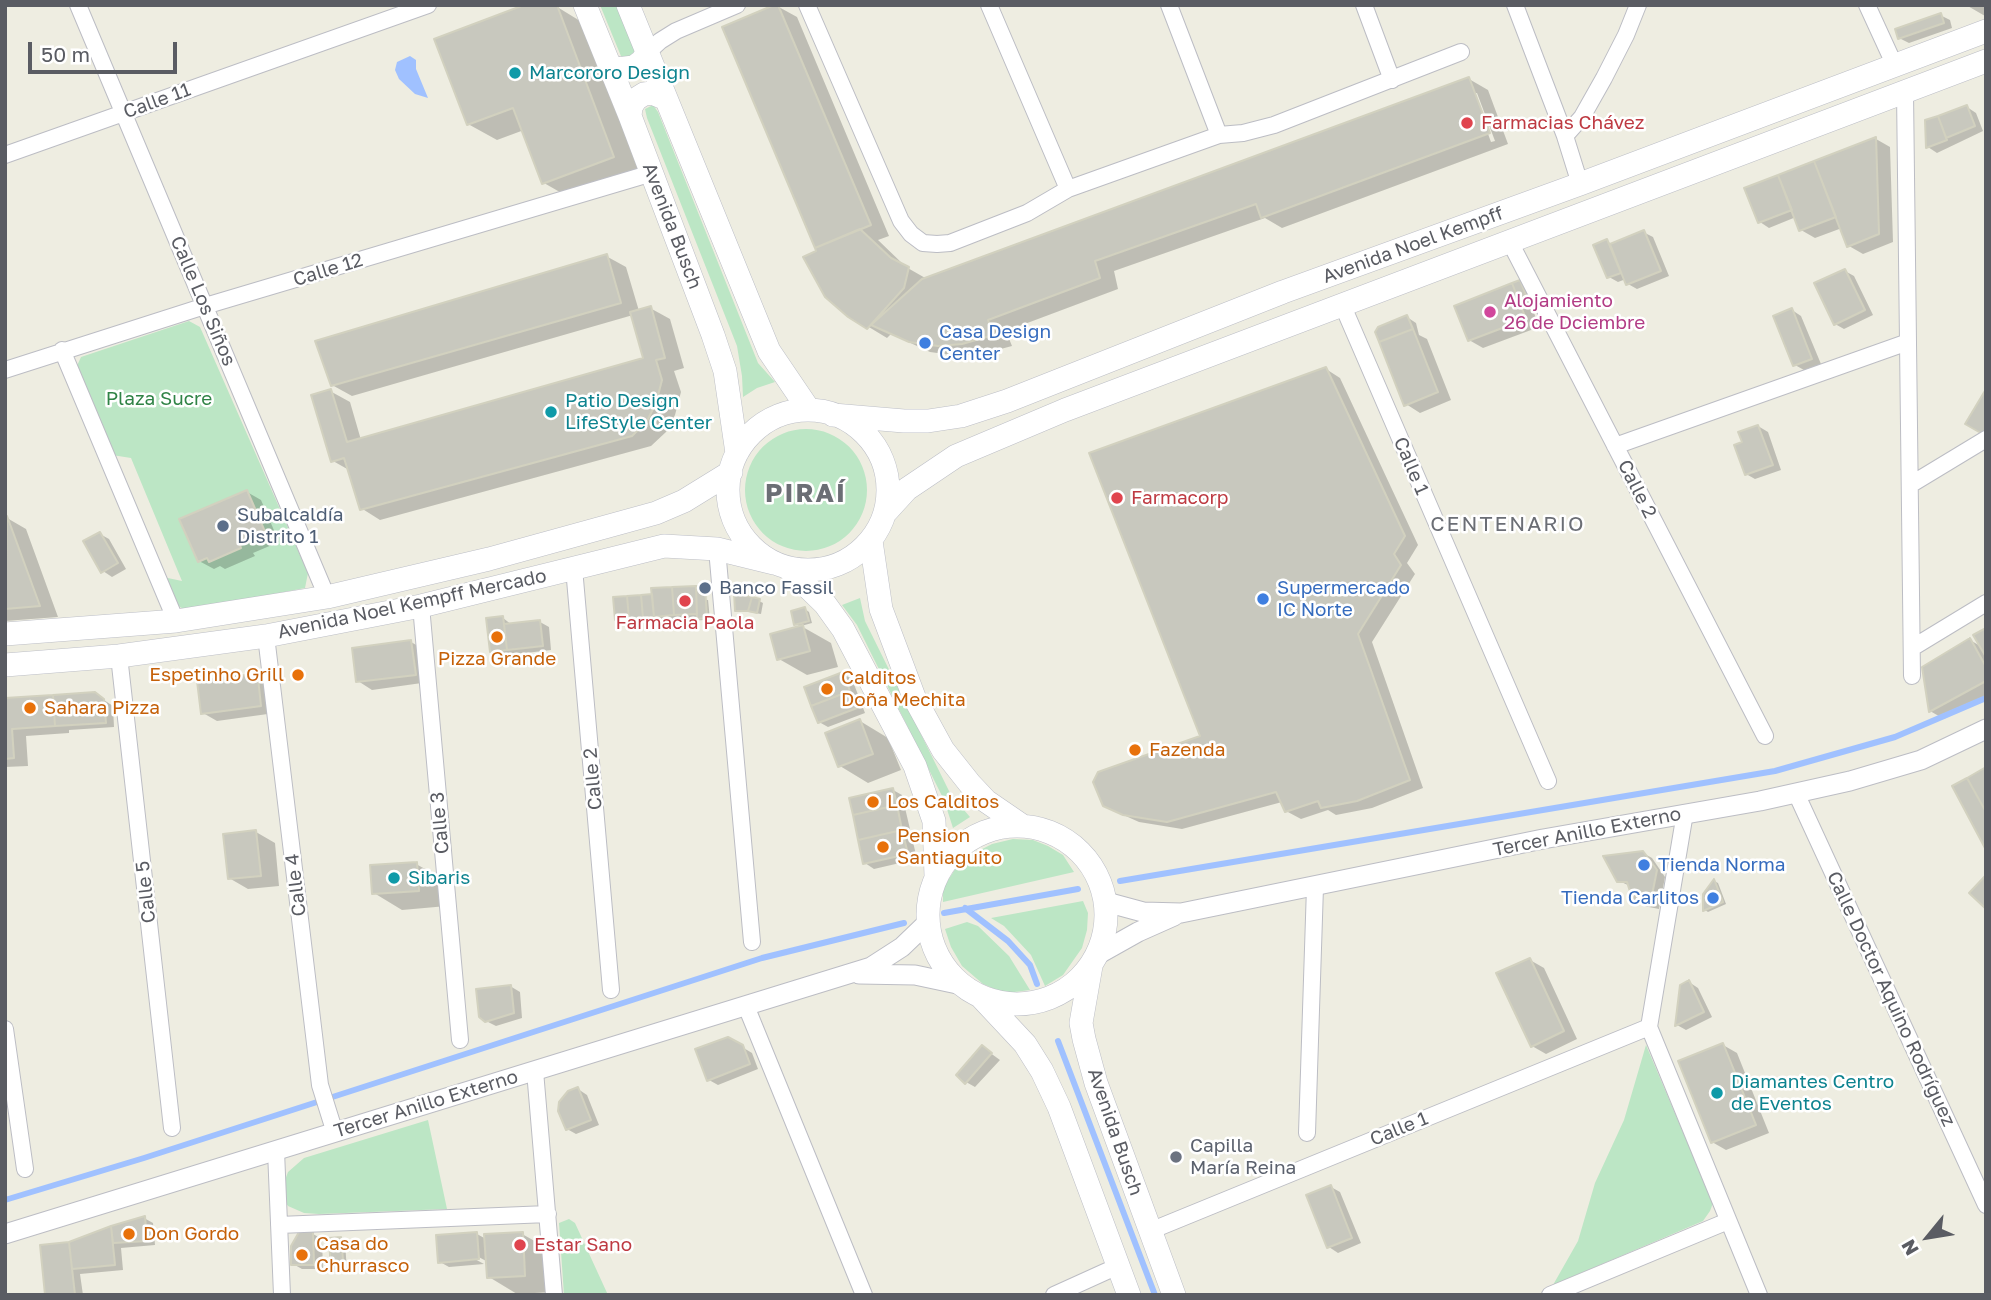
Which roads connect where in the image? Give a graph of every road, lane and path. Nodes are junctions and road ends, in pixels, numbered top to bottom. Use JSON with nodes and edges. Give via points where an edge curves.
{"nodes":[{"id":1,"x":78,"y":5,"type":"edge"},
{"id":2,"x":428,"y":5,"type":"edge"},
{"id":3,"x":584,"y":5,"type":"edge"},
{"id":4,"x":628,"y":5,"type":"edge"},
{"id":5,"x":737,"y":5,"type":"edge"},
{"id":6,"x":807,"y":5,"type":"edge"},
{"id":7,"x":989,"y":5,"type":"edge"},
{"id":8,"x":1169,"y":5,"type":"edge"},
{"id":9,"x":1364,"y":5,"type":"edge"},
{"id":10,"x":1515,"y":5,"type":"edge"},
{"id":11,"x":1638,"y":5,"type":"edge"},
{"id":12,"x":1867,"y":5,"type":"edge"},
{"id":13,"x":1986,"y":31,"type":"edge"},
{"id":14,"x":1986,"y":43,"type":"edge"},
{"id":15,"x":648,"y":52,"type":"junction"},
{"id":16,"x":1461,"y":52,"type":"dead end"},
{"id":17,"x":1986,"y":61,"type":"edge"},
{"id":18,"x":610,"y":65,"type":"junction"},
{"id":19,"x":1895,"y":66,"type":"junction"},
{"id":20,"x":1392,"y":80,"type":"junction"},
{"id":21,"x":1905,"y":92,"type":"junction"},
{"id":22,"x":666,"y":99,"type":"junction"},
{"id":23,"x":124,"y":113,"type":"junction"},
{"id":24,"x":630,"y":116,"type":"junction"},
{"id":25,"x":1219,"y":135,"type":"junction"},
{"id":26,"x":1565,"y":136,"type":"junction"},
{"id":27,"x":5,"y":155,"type":"edge"},
{"id":28,"x":1720,"y":162,"type":"junction"},
{"id":29,"x":652,"y":173,"type":"junction"},
{"id":30,"x":1574,"y":186,"type":"junction"},
{"id":31,"x":1068,"y":189,"type":"junction"},
{"id":32,"x":1440,"y":235,"type":"junction"},
{"id":33,"x":1510,"y":242,"type":"junction"},
{"id":34,"x":1383,"y":289,"type":"junction"},
{"id":35,"x":1342,"y":304,"type":"junction"},
{"id":36,"x":205,"y":306,"type":"junction"},
{"id":37,"x":1908,"y":342,"type":"junction"},
{"id":38,"x":62,"y":350,"type":"junction"},
{"id":39,"x":5,"y":370,"type":"edge"},
{"id":40,"x":809,"y":410,"type":"junction"},
{"id":41,"x":833,"y":415,"type":"junction"},
{"id":42,"x":1986,"y":439,"type":"edge"},
{"id":43,"x":1615,"y":446,"type":"junction"},
{"id":44,"x":734,"y":462,"type":"junction"},
{"id":45,"x":1910,"y":485,"type":"junction"},
{"id":46,"x":886,"y":512,"type":"junction"},
{"id":47,"x":871,"y":541,"type":"junction"},
{"id":48,"x":717,"y":549,"type":"junction"},
{"id":49,"x":489,"y":559,"type":"junction"},
{"id":50,"x":781,"y":565,"type":"junction"},
{"id":51,"x":574,"y":569,"type":"junction"},
{"id":52,"x":327,"y":597,"type":"junction"},
{"id":53,"x":1986,"y":603,"type":"edge"},
{"id":54,"x":421,"y":606,"type":"junction"},
{"id":55,"x":176,"y":621,"type":"junction"},
{"id":56,"x":5,"y":635,"type":"edge"},
{"id":57,"x":266,"y":636,"type":"junction"},
{"id":58,"x":1912,"y":648,"type":"junction"},
{"id":59,"x":5,"y":653,"type":"edge"},
{"id":60,"x":119,"y":656,"type":"junction"},
{"id":61,"x":5,"y":665,"type":"edge"},
{"id":62,"x":1912,"y":676,"type":"dead end"},
{"id":63,"x":1986,"y":729,"type":"edge"},
{"id":64,"x":1765,"y":736,"type":"dead end"},
{"id":65,"x":1548,"y":781,"type":"dead end"},
{"id":66,"x":1796,"y":793,"type":"junction"},
{"id":67,"x":1685,"y":813,"type":"junction"},
{"id":68,"x":1021,"y":825,"type":"junction"},
{"id":69,"x":936,"y":876,"type":"junction"},
{"id":70,"x":1315,"y":887,"type":"junction"},
{"id":71,"x":1106,"y":902,"type":"junction"},
{"id":72,"x":1181,"y":912,"type":"junction"},
{"id":73,"x":928,"y":922,"type":"junction"},
{"id":74,"x":752,"y":942,"type":"dead end"},
{"id":75,"x":1094,"y":961,"type":"junction"},
{"id":76,"x":848,"y":975,"type":"junction"},
{"id":77,"x":611,"y":990,"type":"dead end"},
{"id":78,"x":972,"y":991,"type":"junction"},
{"id":79,"x":746,"y":1006,"type":"junction"},
{"id":80,"x":1649,"y":1027,"type":"junction"},
{"id":81,"x":5,"y":1029,"type":"edge"},
{"id":82,"x":460,"y":1040,"type":"dead end"},
{"id":83,"x":535,"y":1071,"type":"junction"},
{"id":84,"x":172,"y":1128,"type":"dead end"},
{"id":85,"x":333,"y":1128,"type":"junction"},
{"id":86,"x":1307,"y":1133,"type":"dead end"},
{"id":87,"x":276,"y":1151,"type":"junction"},
{"id":88,"x":25,"y":1169,"type":"dead end"},
{"id":89,"x":1986,"y":1205,"type":"edge"},
{"id":90,"x":548,"y":1214,"type":"junction"},
{"id":91,"x":1728,"y":1221,"type":"junction"},
{"id":92,"x":279,"y":1225,"type":"junction"},
{"id":93,"x":1150,"y":1231,"type":"junction"},
{"id":94,"x":5,"y":1234,"type":"edge"},
{"id":95,"x":1118,"y":1266,"type":"junction"},
{"id":96,"x":282,"y":1295,"type":"edge"},
{"id":97,"x":554,"y":1295,"type":"edge"},
{"id":98,"x":864,"y":1295,"type":"edge"},
{"id":99,"x":1054,"y":1295,"type":"edge"},
{"id":100,"x":1129,"y":1295,"type":"edge"},
{"id":101,"x":1174,"y":1295,"type":"edge"},
{"id":102,"x":1550,"y":1295,"type":"edge"},
{"id":103,"x":1759,"y":1295,"type":"edge"}],
"edges":[{"from":1,"to":23,"type":"street","name":"Calle Los Siños"},
{"from":2,"to":23,"type":"street","name":"Calle 11"},
{"from":3,"to":18,"type":"main road","name":"Avenida Busch"},
{"from":4,"to":15,"type":"main road"},
{"from":5,"to":15,"type":"street","via":[[676,31]]},
{"from":6,"to":31,"type":"street","via":[[901,220],[923,243],[950,243],[1027,214]]},
{"from":7,"to":31,"type":"street"},
{"from":8,"to":25,"type":"street"},
{"from":9,"to":20,"type":"street"},
{"from":10,"to":26,"type":"street"},
{"from":11,"to":26,"type":"street","via":[[1582,117]]},
{"from":12,"to":19,"type":"street"},
{"from":13,"to":19,"type":"main road","name":"Avenida Noel Kempff"},
{"from":14,"to":21,"type":"main road","via":[[1918,72]]},
{"from":15,"to":18,"type":"main road","via":[[634,67]]},
{"from":15,"to":22,"type":"main road"},
{"from":16,"to":20,"type":"street"},
{"from":17,"to":21,"type":"main road","name":"Avenida Noel Kempff"},
{"from":18,"to":24,"type":"main road","name":"Avenida Busch"},
{"from":19,"to":28,"type":"main road","via":[[1891,77],[1870,96],[1740,146]]},
{"from":19,"to":30,"type":"main road","name":"Avenida Noel Kempff"},
{"from":20,"to":25,"type":"street","via":[[1274,125]]},
{"from":21,"to":28,"type":"main road","name":"Avenida Noel Kempff"},
{"from":21,"to":37,"type":"street"},
{"from":22,"to":24,"type":"main road","via":[[644,94],[636,99]]},
{"from":22,"to":40,"type":"main road","via":[[769,351]]},
{"from":23,"to":27,"type":"street","name":"Calle 11"},
{"from":23,"to":36,"type":"street","name":"Calle Los Siños"},
{"from":24,"to":29,"type":"main road","name":"Avenida Busch"},
{"from":25,"to":31,"type":"street"},
{"from":26,"to":30,"type":"street"},
{"from":28,"to":33,"type":"main road","name":"Avenida Noel Kempff"},
{"from":29,"to":36,"type":"street","name":"Calle 12"},
{"from":29,"to":44,"type":"main road","name":"Avenida Busch","via":[[725,371]]},
{"from":30,"to":32,"type":"main road","name":"Avenida Noel Kempff"},
{"from":30,"to":33,"type":"main road","via":[[1515,215],[1508,225]]},
{"from":32,"to":34,"type":"main road","via":[[1433,262]]},
{"from":32,"to":41,"type":"main road","name":"Avenida Noel Kempff","via":[[961,416],[904,421]]},
{"from":33,"to":34,"type":"main road","name":"Avenida Noel Kempff"},
{"from":33,"to":43,"type":"street","name":"Calle 2"},
{"from":34,"to":35,"type":"main road","name":"Avenida Noel Kempff"},
{"from":35,"to":46,"type":"main road","name":"Avenida Noel Kempff","via":[[957,456],[907,489]]},
{"from":35,"to":65,"type":"street","name":"Calle 1"},
{"from":36,"to":38,"type":"street","name":"Calle 12"},
{"from":36,"to":52,"type":"street","name":"Calle Los Siños"},
{"from":37,"to":43,"type":"street"},
{"from":37,"to":45,"type":"street"},
{"from":38,"to":39,"type":"street","name":"Calle 12"},
{"from":38,"to":55,"type":"street"},
{"from":40,"to":41,"type":"main road"},
{"from":40,"to":44,"type":"main road","via":[[767,421],[750,435]]},
{"from":41,"to":46,"type":"main road","via":[[852,423],[879,453],[889,492]]},
{"from":42,"to":45,"type":"street"},
{"from":43,"to":64,"type":"street","name":"Calle 2"},
{"from":44,"to":49,"type":"main road","name":"Avenida Noel Kempff Mercado","via":[[684,501],[656,513]]},
{"from":44,"to":50,"type":"main road","via":[[729,501],[737,525],[755,551]]},
{"from":45,"to":58,"type":"street"},
{"from":46,"to":47,"type":"main road"},
{"from":47,"to":50,"type":"main road","via":[[842,564],[816,570]]},
{"from":47,"to":68,"type":"main road","via":[[881,610],[915,697],[943,750],[970,784]]},
{"from":48,"to":50,"type":"main road","name":"Avenida Noel Kempff Mercado"},
{"from":48,"to":51,"type":"main road","name":"Avenida Noel Kempff Mercado","via":[[664,546]]},
{"from":48,"to":74,"type":"street"},
{"from":49,"to":52,"type":"main road","name":"Avenida Noel Kempff Mercado"},
{"from":49,"to":57,"type":"main road","via":[[431,590],[284,621]]},
{"from":50,"to":69,"type":"main road","via":[[825,604],[843,629],[915,766],[934,821]]},
{"from":51,"to":54,"type":"main road","name":"Avenida Noel Kempff Mercado"},
{"from":51,"to":77,"type":"street","name":"Calle 2"},
{"from":52,"to":55,"type":"main road","name":"Avenida Noel Kempff Mercado"},
{"from":53,"to":58,"type":"street"},
{"from":54,"to":57,"type":"main road","name":"Avenida Noel Kempff Mercado"},
{"from":54,"to":82,"type":"street","name":"Calle 3"},
{"from":55,"to":56,"type":"main road","name":"Avenida Noel Kempff Mercado"},
{"from":55,"to":59,"type":"main road","via":[[172,634],[159,644]]},
{"from":57,"to":60,"type":"main road","name":"Avenida Noel Kempff Mercado"},
{"from":57,"to":85,"type":"street","name":"Calle 4","via":[[321,1091]]},
{"from":58,"to":62,"type":"street"},
{"from":60,"to":61,"type":"main road","name":"Avenida Noel Kempff Mercado"},
{"from":60,"to":84,"type":"street","name":"Calle 5"},
{"from":63,"to":66,"type":"street","name":"Tercer Anillo Externo","via":[[1921,760]]},
{"from":66,"to":67,"type":"street","name":"Tercer Anillo Externo"},
{"from":66,"to":89,"type":"street","name":"Calle Doctor Aquino Rodríguez"},
{"from":67,"to":70,"type":"street","name":"Tercer Anillo Externo"},
{"from":67,"to":80,"type":"street"},
{"from":68,"to":69,"type":"main road","via":[[995,828],[971,838]]},
{"from":68,"to":71,"type":"main road","via":[[1043,829],[1076,848],[1096,873]]},
{"from":69,"to":73,"type":"main road"},
{"from":70,"to":72,"type":"street","name":"Tercer Anillo Externo"},
{"from":70,"to":86,"type":"street"},
{"from":71,"to":72,"type":"street","name":"Tercer Anillo Externo","via":[[1143,912]]},
{"from":71,"to":75,"type":"main road","via":[[1104,935]]},
{"from":72,"to":75,"type":"street","name":"Tercer Anillo Externo","via":[[1138,932]]},
{"from":73,"to":76,"type":"street","name":"Tercer Anillo Externo","via":[[902,947]]},
{"from":73,"to":78,"type":"main road","via":[[945,967]]},
{"from":75,"to":78,"type":"main road","via":[[1070,988],[1042,1001],[1011,1004]]},
{"from":75,"to":93,"type":"main road","name":"Avenida Busch","via":[[1081,1023],[1084,1039]]},
{"from":76,"to":78,"type":"street","name":"Tercer Anillo Externo","via":[[915,975]]},
{"from":76,"to":79,"type":"street","name":"Tercer Anillo Externo"},
{"from":78,"to":95,"type":"main road","via":[[1025,1044],[1042,1071]]},
{"from":79,"to":83,"type":"street","name":"Tercer Anillo Externo"},
{"from":79,"to":98,"type":"street"},
{"from":80,"to":91,"type":"street"},
{"from":80,"to":93,"type":"street","name":"Calle 1"},
{"from":81,"to":88,"type":"street"},
{"from":83,"to":85,"type":"street","name":"Tercer Anillo Externo"},
{"from":83,"to":90,"type":"street"},
{"from":85,"to":87,"type":"street","name":"Tercer Anillo Externo"},
{"from":87,"to":92,"type":"street"},
{"from":87,"to":94,"type":"street","name":"Tercer Anillo Externo"},
{"from":90,"to":92,"type":"street"},
{"from":90,"to":97,"type":"street"},
{"from":91,"to":102,"type":"street"},
{"from":91,"to":103,"type":"street"},
{"from":92,"to":96,"type":"street"},
{"from":93,"to":101,"type":"main road","name":"Avenida Busch"},
{"from":95,"to":99,"type":"street"},
{"from":95,"to":100,"type":"main road"}]}
